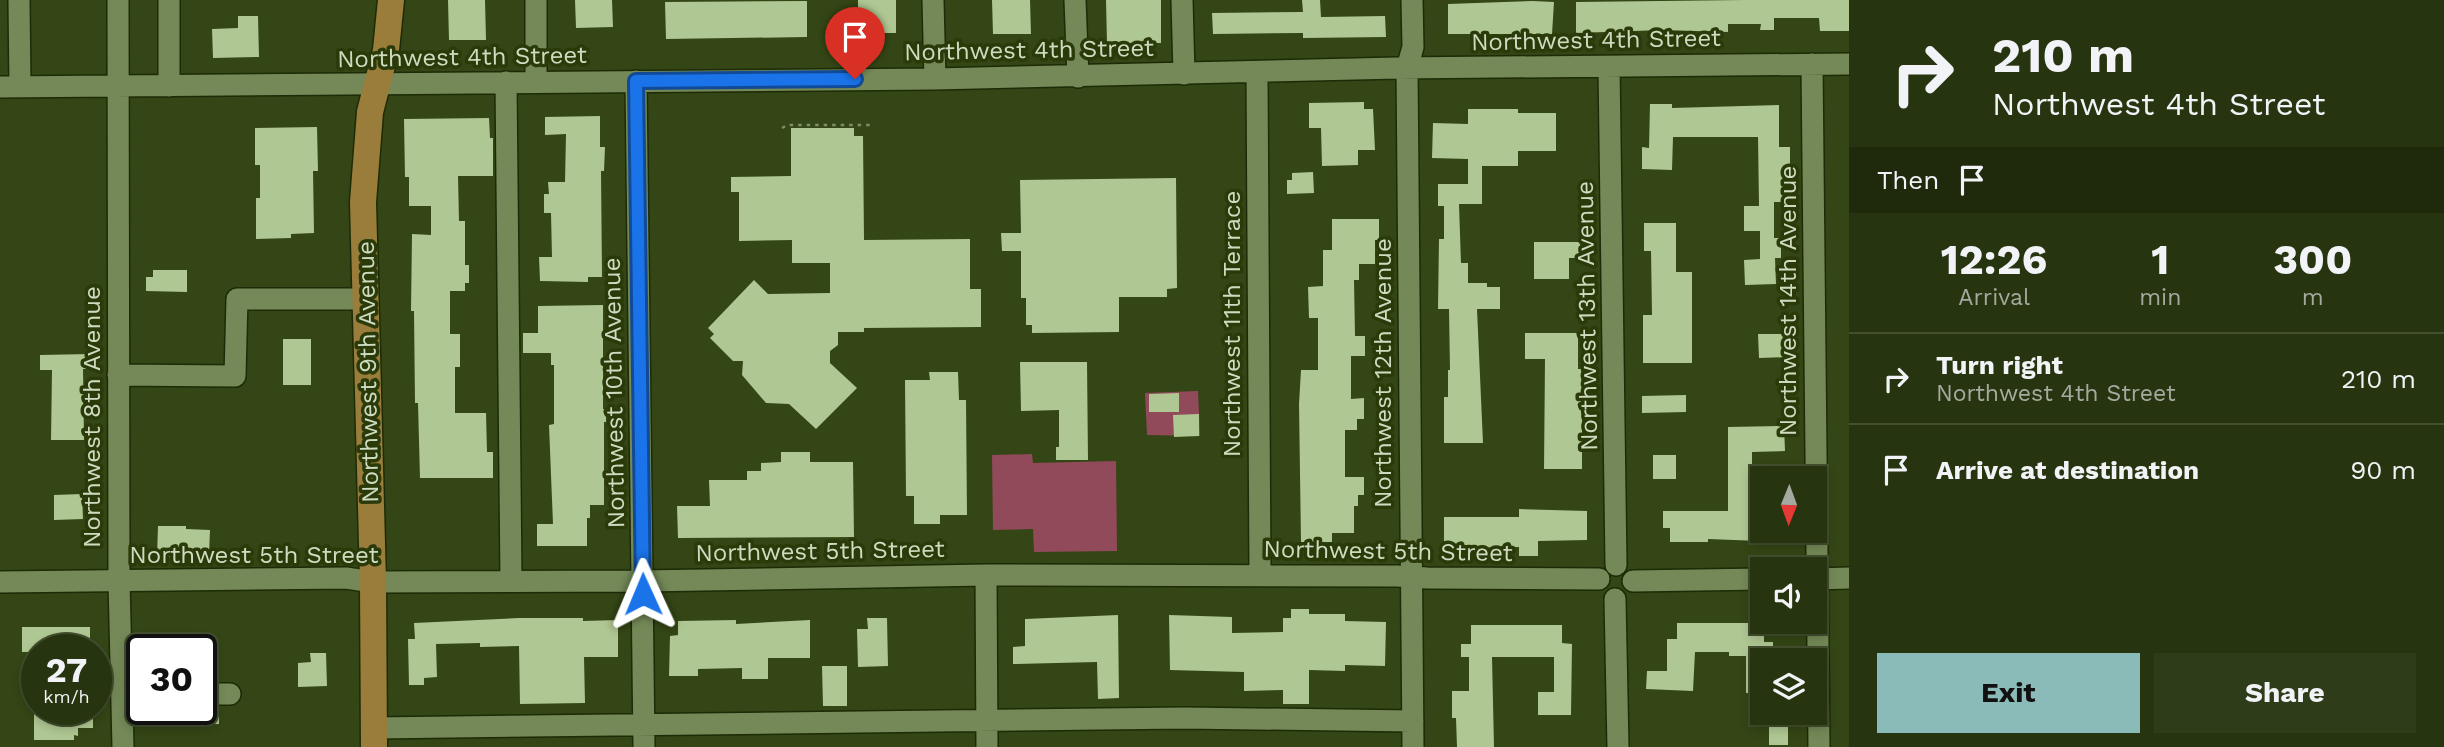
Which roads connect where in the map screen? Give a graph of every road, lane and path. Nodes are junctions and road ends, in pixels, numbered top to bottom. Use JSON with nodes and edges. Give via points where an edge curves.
{"nodes":[{"id":1,"x":19,"y":0,"type":"edge"},
{"id":2,"x":118,"y":0,"type":"edge"},
{"id":3,"x":169,"y":0,"type":"edge"},
{"id":4,"x":391,"y":0,"type":"edge"},
{"id":5,"x":536,"y":0,"type":"edge"},
{"id":6,"x":933,"y":0,"type":"edge"},
{"id":7,"x":1075,"y":0,"type":"edge"},
{"id":8,"x":1182,"y":0,"type":"edge"},
{"id":9,"x":1412,"y":0,"type":"edge"},
{"id":10,"x":1812,"y":64,"type":"junction"},
{"id":11,"x":1849,"y":64,"type":"edge"},
{"id":12,"x":1609,"y":67,"type":"junction"},
{"id":13,"x":1407,"y":68,"type":"junction"},
{"id":14,"x":1257,"y":72,"type":"junction"},
{"id":15,"x":1184,"y":74,"type":"junction"},
{"id":16,"x":1078,"y":77,"type":"junction"},
{"id":17,"x":935,"y":79,"type":"junction"},
{"id":18,"x":536,"y":81,"type":"junction"},
{"id":19,"x":636,"y":81,"type":"junction"},
{"id":20,"x":506,"y":82,"type":"junction"},
{"id":21,"x":377,"y":84,"type":"junction"},
{"id":22,"x":118,"y":86,"type":"junction"},
{"id":23,"x":169,"y":86,"type":"junction"},
{"id":24,"x":10,"y":87,"type":"edge"},
{"id":25,"x":870,"y":125,"type":"dead end"},
{"id":26,"x":782,"y":128,"type":"dead end"},
{"id":27,"x":367,"y":299,"type":"junction"},
{"id":28,"x":118,"y":375,"type":"junction"},
{"id":29,"x":1816,"y":557,"type":"edge"},
{"id":30,"x":1616,"y":565,"type":"junction"},
{"id":31,"x":986,"y":575,"type":"junction"},
{"id":32,"x":1260,"y":575,"type":"junction"},
{"id":33,"x":1411,"y":576,"type":"junction"},
{"id":34,"x":1849,"y":578,"type":"edge"},
{"id":35,"x":1599,"y":579,"type":"junction"},
{"id":36,"x":1750,"y":579,"type":"edge"},
{"id":37,"x":1827,"y":579,"type":"edge"},
{"id":38,"x":119,"y":581,"type":"junction"},
{"id":39,"x":511,"y":581,"type":"junction"},
{"id":40,"x":643,"y":581,"type":"junction"},
{"id":41,"x":1633,"y":581,"type":"junction"},
{"id":42,"x":0,"y":582,"type":"edge"},
{"id":43,"x":373,"y":582,"type":"junction"},
{"id":44,"x":1615,"y":599,"type":"junction"},
{"id":45,"x":1817,"y":634,"type":"edge"},
{"id":46,"x":126,"y":642,"type":"edge"},
{"id":47,"x":217,"y":694,"type":"edge"},
{"id":48,"x":230,"y":694,"type":"dead end"},
{"id":49,"x":1413,"y":721,"type":"junction"},
{"id":50,"x":987,"y":722,"type":"junction"},
{"id":51,"x":644,"y":724,"type":"junction"},
{"id":52,"x":127,"y":725,"type":"edge"},
{"id":53,"x":374,"y":737,"type":"edge"},
{"id":54,"x":123,"y":747,"type":"edge"},
{"id":55,"x":644,"y":747,"type":"edge"},
{"id":56,"x":987,"y":747,"type":"edge"},
{"id":57,"x":1413,"y":747,"type":"edge"},
{"id":58,"x":1618,"y":747,"type":"edge"},
{"id":59,"x":1819,"y":747,"type":"edge"}],
"edges":[{"from":1,"to":24,"type":"street"},
{"from":2,"to":22,"type":"street","name":"Northwest 8th Avenue"},
{"from":3,"to":23,"type":"street"},
{"from":4,"to":21,"type":"main road","name":"Northwest 9th Avenue"},
{"from":5,"to":18,"type":"street"},
{"from":6,"to":17,"type":"street"},
{"from":7,"to":16,"type":"street"},
{"from":8,"to":15,"type":"street"},
{"from":9,"to":13,"type":"street","name":"Northwest 12th Avenue","via":[[1413,47]]},
{"from":10,"to":11,"type":"street","name":"Northwest 4th Street"},
{"from":10,"to":12,"type":"street","name":"Northwest 4th Street"},
{"from":10,"to":29,"type":"street","name":"Northwest 14th Avenue"},
{"from":12,"to":13,"type":"street","name":"Northwest 4th Street"},
{"from":12,"to":30,"type":"street","name":"Northwest 13th Avenue"},
{"from":13,"to":14,"type":"street","name":"Northwest 4th Street"},
{"from":13,"to":33,"type":"street","name":"Northwest 12th Avenue"},
{"from":14,"to":15,"type":"street","name":"Northwest 4th Street"},
{"from":14,"to":32,"type":"street","name":"Northwest 11th Terrace"},
{"from":15,"to":16,"type":"street","name":"Northwest 4th Street"},
{"from":16,"to":17,"type":"street","name":"Northwest 4th Street"},
{"from":17,"to":19,"type":"street","name":"Northwest 4th Street"},
{"from":18,"to":19,"type":"street","name":"Northwest 4th Street"},
{"from":18,"to":20,"type":"street","name":"Northwest 4th Street"},
{"from":19,"to":40,"type":"street","name":"Northwest 10th Avenue"},
{"from":20,"to":21,"type":"street","name":"Northwest 4th Street"},
{"from":20,"to":39,"type":"street"},
{"from":21,"to":23,"type":"street","name":"Northwest 4th Street"},
{"from":21,"to":27,"type":"main road","name":"Northwest 9th Avenue","via":[[370,112],[363,202]]},
{"from":22,"to":23,"type":"street","name":"Northwest 4th Street"},
{"from":22,"to":24,"type":"street","name":"Northwest 4th Street"},
{"from":22,"to":28,"type":"street","name":"Northwest 8th Avenue"},
{"from":25,"to":26,"type":"path"},
{"from":27,"to":28,"type":"street","via":[[237,299],[236,376]]},
{"from":27,"to":43,"type":"main road","name":"Northwest 9th Avenue"},
{"from":28,"to":38,"type":"street","name":"Northwest 8th Avenue"},
{"from":30,"to":35,"type":"street"},
{"from":30,"to":41,"type":"street","via":[[1626,568]]},
{"from":31,"to":32,"type":"street","name":"Northwest 5th Street"},
{"from":31,"to":40,"type":"street","name":"Northwest 5th Street"},
{"from":31,"to":50,"type":"street"},
{"from":32,"to":33,"type":"street","name":"Northwest 5th Street"},
{"from":33,"to":35,"type":"street","name":"Northwest 5th Street"},
{"from":33,"to":49,"type":"street","name":"Northwest 12th Avenue"},
{"from":34,"to":37,"type":"street"},
{"from":35,"to":44,"type":"street","via":[[1605,595]]},
{"from":36,"to":41,"type":"street"},
{"from":38,"to":42,"type":"street","name":"Northwest 5th Street"},
{"from":38,"to":43,"type":"street","name":"Northwest 5th Street","via":[[346,578]]},
{"from":38,"to":46,"type":"street","name":"Northwest 8th Avenue"},
{"from":39,"to":40,"type":"street","name":"Northwest 5th Street"},
{"from":39,"to":43,"type":"street","name":"Northwest 5th Street"},
{"from":40,"to":51,"type":"street","name":"Northwest 10th Avenue"},
{"from":41,"to":44,"type":"street","via":[[1626,596]]},
{"from":43,"to":53,"type":"main road","name":"Northwest 9th Avenue"},
{"from":44,"to":58,"type":"street"},
{"from":45,"to":59,"type":"street","name":"Northwest 14th Avenue"},
{"from":47,"to":48,"type":"street"},
{"from":49,"to":50,"type":"street","via":[[1185,718]]},
{"from":49,"to":57,"type":"street","name":"Northwest 12th Avenue"},
{"from":50,"to":51,"type":"street"},
{"from":50,"to":56,"type":"street"},
{"from":51,"to":53,"type":"street"},
{"from":51,"to":55,"type":"street","name":"Northwest 10th Avenue"},
{"from":52,"to":54,"type":"street","name":"Northwest 8th Avenue"}]}
